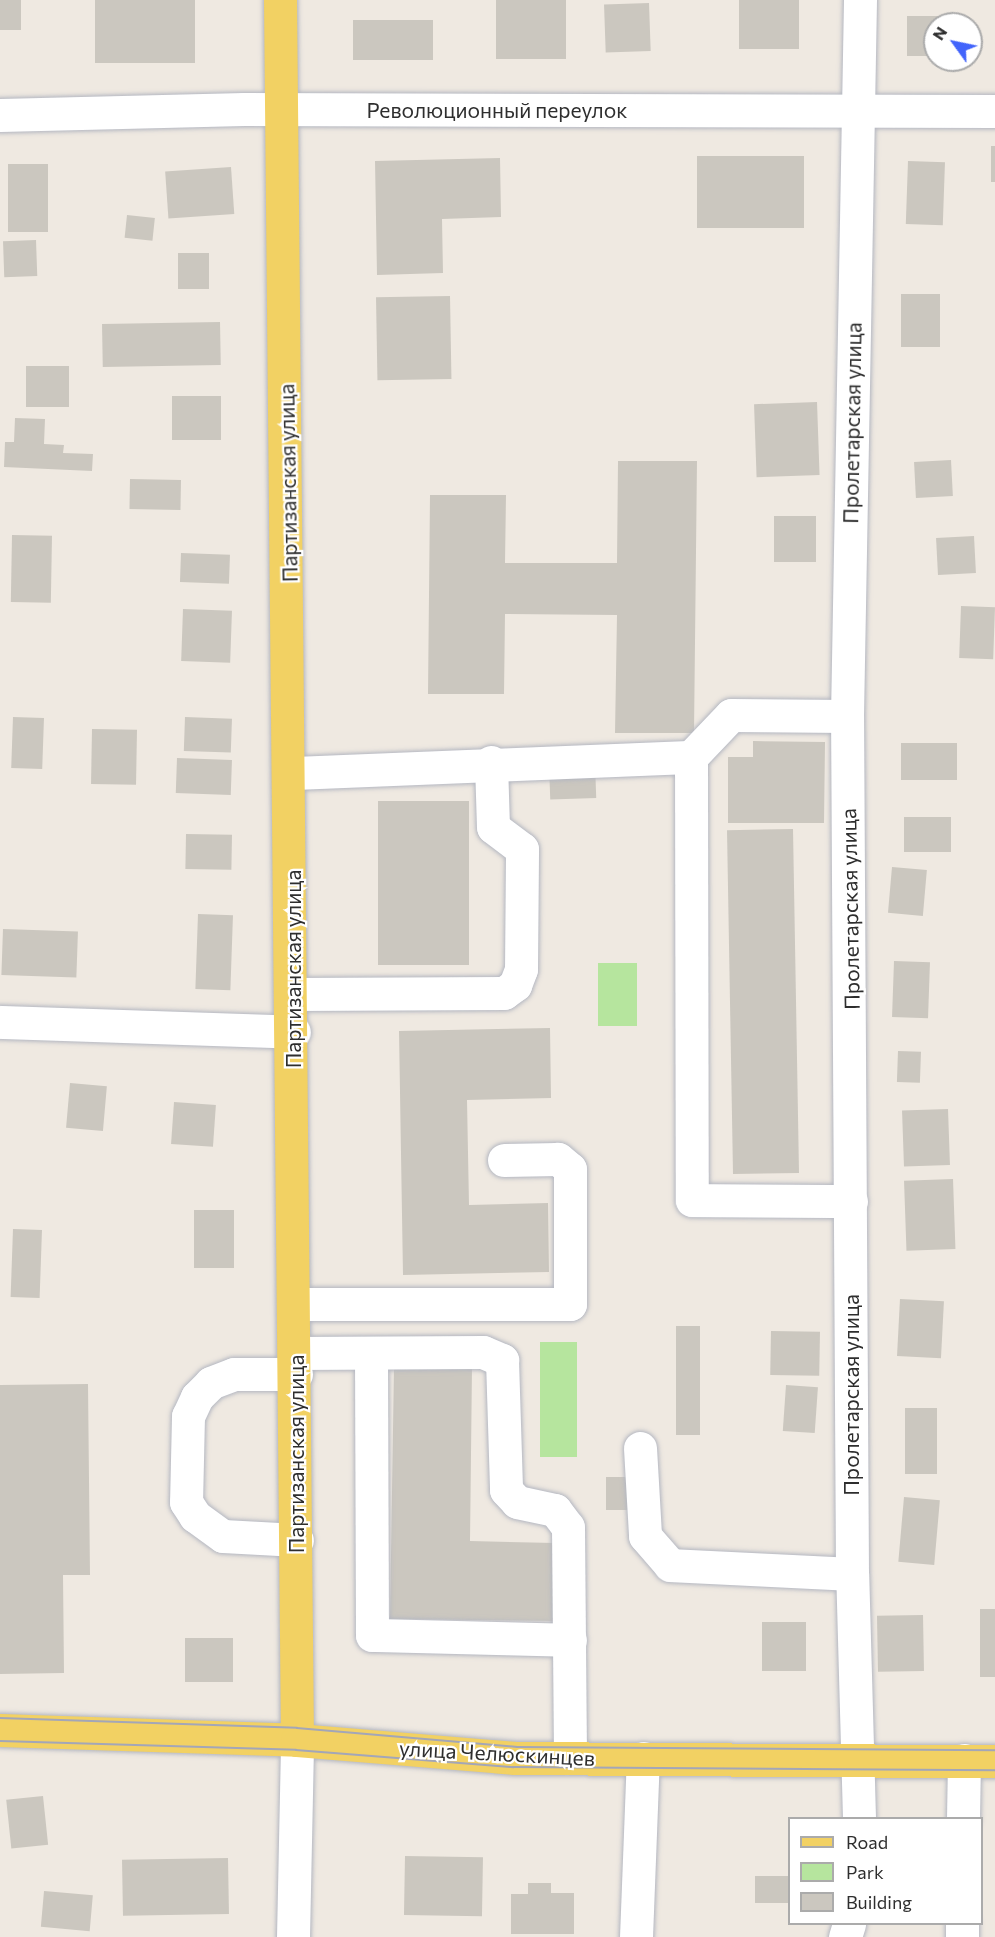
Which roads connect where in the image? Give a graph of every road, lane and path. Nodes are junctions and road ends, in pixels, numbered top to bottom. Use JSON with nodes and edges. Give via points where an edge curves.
{"nodes":[{"id":1,"x":280,"y":0,"type":"edge"},
{"id":2,"x":860,"y":0,"type":"edge"},
{"id":3,"x":283,"y":109,"type":"junction"},
{"id":4,"x":860,"y":110,"type":"junction"},
{"id":5,"x":995,"y":111,"type":"edge"},
{"id":6,"x":0,"y":115,"type":"edge"},
{"id":7,"x":847,"y":716,"type":"junction"},
{"id":8,"x":691,"y":757,"type":"junction"},
{"id":9,"x":491,"y":762,"type":"junction"},
{"id":10,"x":292,"y":773,"type":"junction"},
{"id":11,"x":294,"y":994,"type":"junction"},
{"id":12,"x":0,"y":1022,"type":"edge"},
{"id":13,"x":294,"y":1032,"type":"junction"},
{"id":14,"x":504,"y":1160,"type":"dead end"},
{"id":15,"x":851,"y":1201,"type":"junction"},
{"id":16,"x":295,"y":1304,"type":"junction"},
{"id":17,"x":296,"y":1363,"type":"junction"},
{"id":18,"x":379,"y":1369,"type":"junction"},
{"id":19,"x":640,"y":1448,"type":"dead end"},
{"id":20,"x":297,"y":1540,"type":"junction"},
{"id":21,"x":852,"y":1574,"type":"junction"},
{"id":22,"x":570,"y":1640,"type":"junction"},
{"id":23,"x":0,"y":1730,"type":"edge"},
{"id":24,"x":297,"y":1740,"type":"junction"},
{"id":25,"x":570,"y":1758,"type":"junction"},
{"id":26,"x":643,"y":1758,"type":"junction"},
{"id":27,"x":859,"y":1760,"type":"junction"},
{"id":28,"x":980,"y":1761,"type":"edge"},
{"id":29,"x":859,"y":1817,"type":"edge"},
{"id":30,"x":963,"y":1817,"type":"edge"},
{"id":31,"x":293,"y":1937,"type":"edge"},
{"id":32,"x":636,"y":1937,"type":"edge"}],
"edges":[{"from":1,"to":3,"type":"main road","name":"Партизанская улица"},
{"from":2,"to":4,"type":"street","name":"Пролетарская улица"},
{"from":3,"to":4,"type":"street","name":"Революционный переулок"},
{"from":3,"to":6,"type":"street","name":"Революционный переулок"},
{"from":3,"to":10,"type":"main road","name":"Партизанская улица"},
{"from":4,"to":5,"type":"street","name":"Революционный переулок"},
{"from":4,"to":7,"type":"street","name":"Пролетарская улица"},
{"from":7,"to":8,"type":"street","via":[[731,715]]},
{"from":7,"to":15,"type":"street","name":"Пролетарская улица"},
{"from":8,"to":9,"type":"street"},
{"from":8,"to":15,"type":"street","via":[[692,1200]]},
{"from":9,"to":10,"type":"street","via":[[481,768]]},
{"from":9,"to":11,"type":"street","via":[[493,827],[522,849],[521,969],[515,985],[504,993]]},
{"from":10,"to":11,"type":"main road","name":"Партизанская улица"},
{"from":11,"to":13,"type":"main road","name":"Партизанская улица"},
{"from":12,"to":13,"type":"street"},
{"from":13,"to":16,"type":"main road","name":"Партизанская улица"},
{"from":14,"to":16,"type":"street","via":[[558,1159],[570,1169],[570,1304]]},
{"from":15,"to":21,"type":"street","name":"Пролетарская улица"},
{"from":16,"to":17,"type":"main road","name":"Партизанская улица"},
{"from":17,"to":18,"type":"street"},
{"from":17,"to":20,"type":"main road","name":"Партизанская улица"},
{"from":17,"to":20,"type":"street","via":[[234,1374],[211,1383],[197,1397],[188,1416],[186,1502],[195,1516],[223,1536]]},
{"from":18,"to":22,"type":"street","via":[[483,1352],[502,1360],[504,1484],[517,1502],[555,1510],[566,1521]]},
{"from":18,"to":22,"type":"street","via":[[372,1635]]},
{"from":19,"to":21,"type":"street","via":[[645,1536],[670,1565]]},
{"from":20,"to":24,"type":"main road","name":"Партизанская улица"},
{"from":21,"to":27,"type":"street","name":"Пролетарская улица"},
{"from":22,"to":25,"type":"street"},
{"from":23,"to":24,"type":"main road","name":"улица Челюскинцев"},
{"from":24,"to":25,"type":"main road","name":"улица Челюскинцев"},
{"from":24,"to":31,"type":"street","name":"Партизанская улица"},
{"from":25,"to":26,"type":"main road","name":"улица Челюскинцев"},
{"from":26,"to":27,"type":"main road","name":"улица Челюскинцев"},
{"from":26,"to":32,"type":"street"},
{"from":27,"to":28,"type":"main road","name":"улица Челюскинцев"},
{"from":27,"to":29,"type":"street","name":"Пролетарская улица"},
{"from":28,"to":30,"type":"street"}]}
